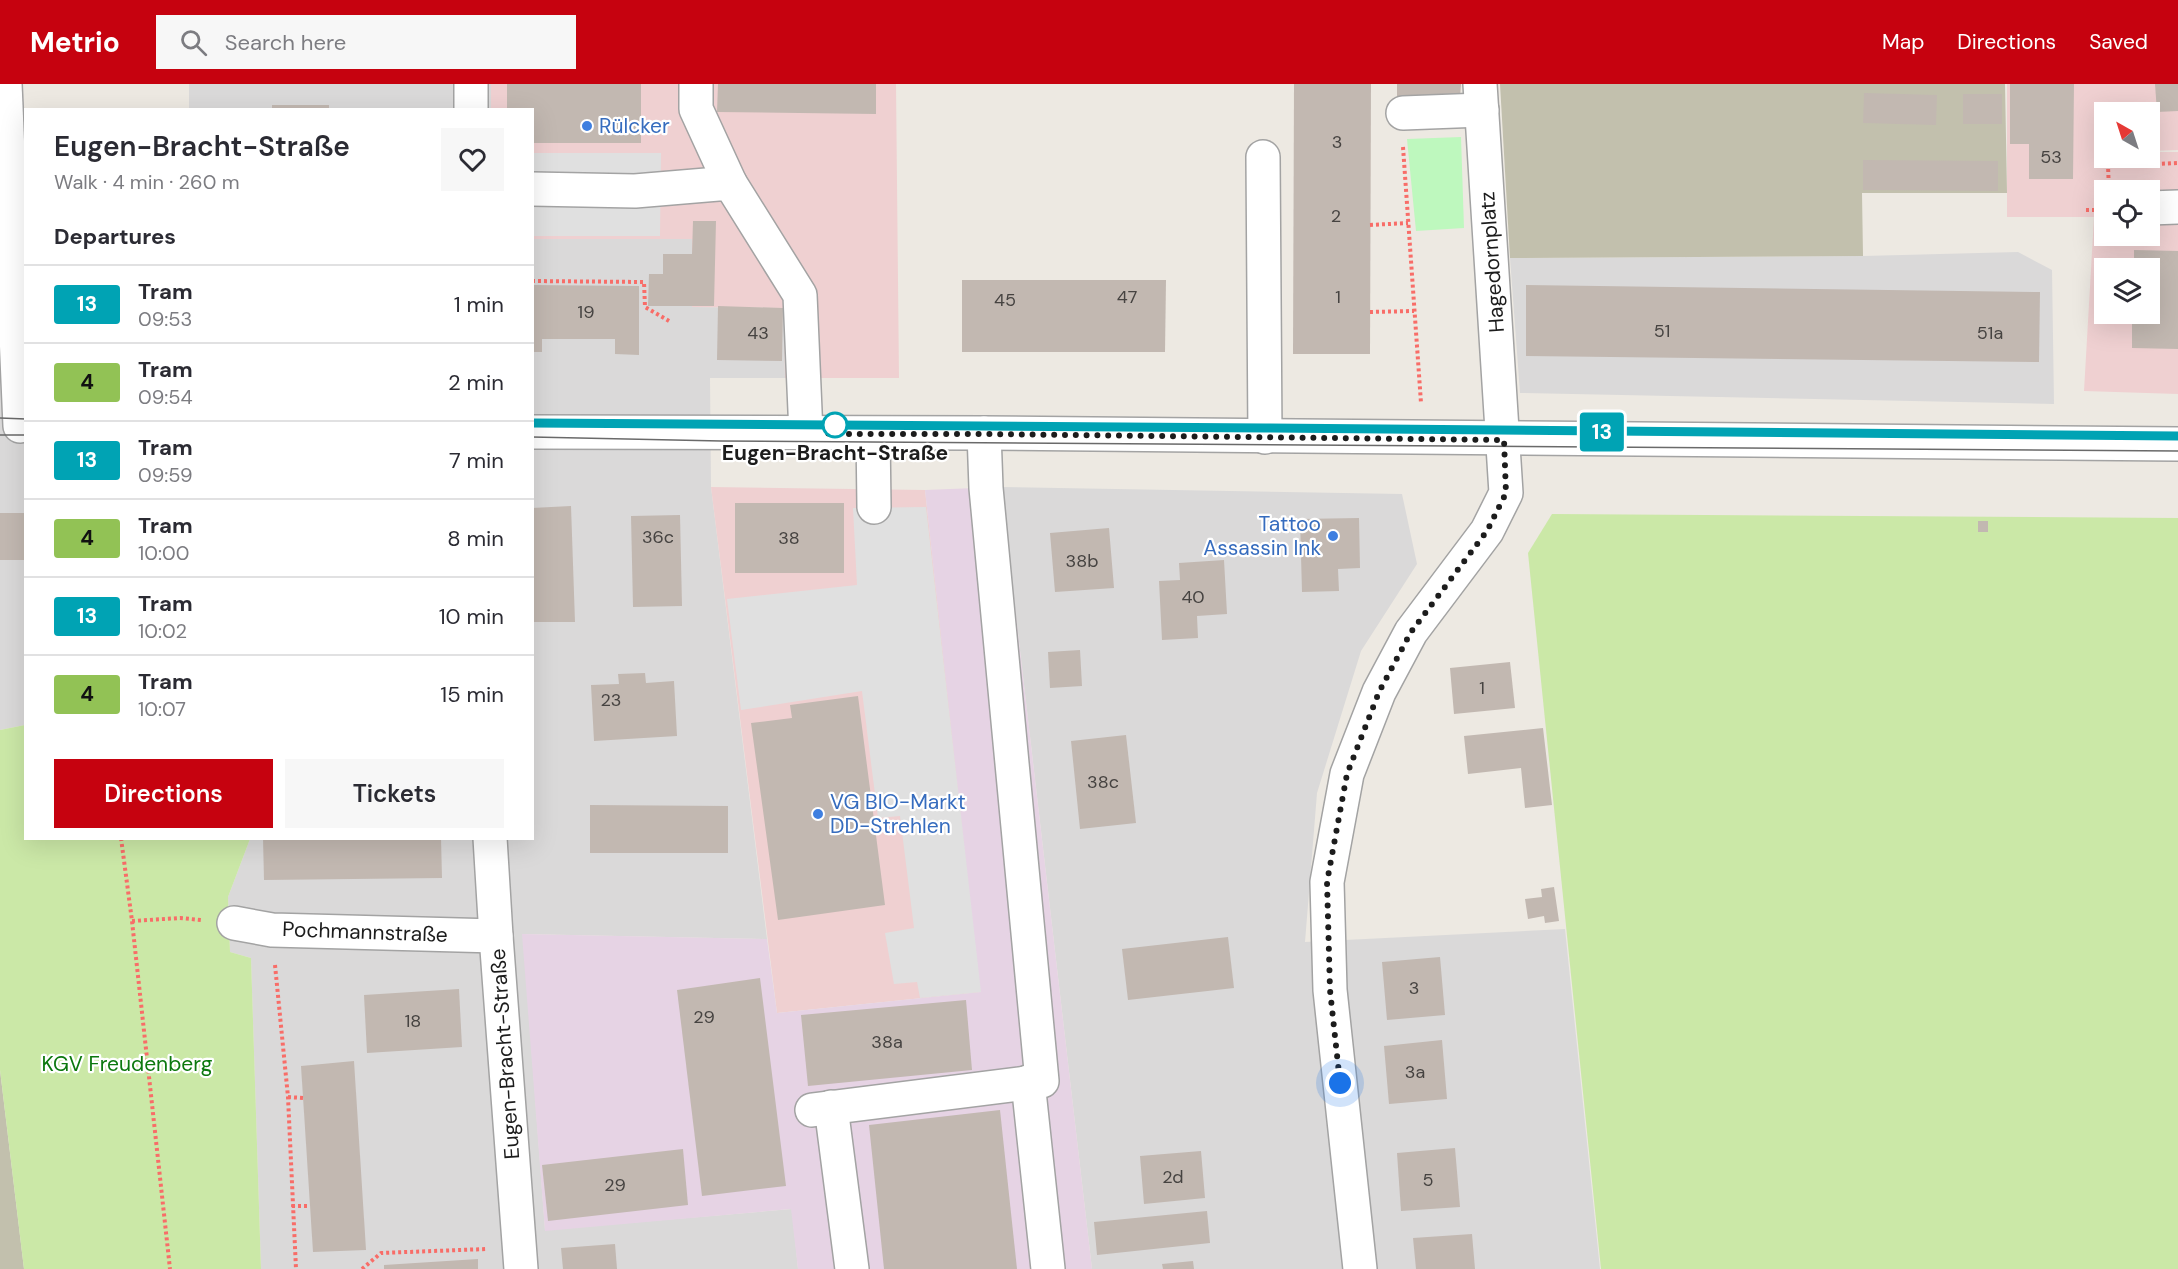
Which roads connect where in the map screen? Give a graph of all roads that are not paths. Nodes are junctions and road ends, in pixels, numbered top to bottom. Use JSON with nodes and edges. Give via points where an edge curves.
{"nodes":[{"id":1,"x":5,"y":84,"type":"edge"},
{"id":2,"x":471,"y":84,"type":"edge"},
{"id":3,"x":696,"y":84,"type":"edge"},
{"id":4,"x":1481,"y":97,"type":"edge"},
{"id":5,"x":471,"y":108,"type":"edge"},
{"id":6,"x":1403,"y":126,"type":"road end"},
{"id":7,"x":1263,"y":157,"type":"dead end"},
{"id":8,"x":730,"y":183,"type":"junction"},
{"id":9,"x":534,"y":189,"type":"edge"},
{"id":10,"x":2178,"y":207,"type":"edge"},
{"id":11,"x":2160,"y":208,"type":"edge"},
{"id":12,"x":15,"y":426,"type":"edge"},
{"id":13,"x":534,"y":432,"type":"edge"},
{"id":14,"x":806,"y":434,"type":"junction"},
{"id":15,"x":873,"y":434,"type":"junction"},
{"id":16,"x":984,"y":434,"type":"junction"},
{"id":17,"x":1265,"y":437,"type":"junction"},
{"id":18,"x":1504,"y":440,"type":"junction"},
{"id":19,"x":2178,"y":444,"type":"edge"},
{"id":20,"x":874,"y":507,"type":"dead end"},
{"id":21,"x":490,"y":840,"type":"edge"},
{"id":22,"x":234,"y":923,"type":"road end"},
{"id":23,"x":496,"y":936,"type":"junction"},
{"id":24,"x":1028,"y":1082,"type":"junction"},
{"id":25,"x":521,"y":1259,"type":"edge"},
{"id":26,"x":852,"y":1269,"type":"edge"},
{"id":27,"x":1048,"y":1269,"type":"edge"},
{"id":28,"x":1360,"y":1269,"type":"edge"}],
"edges":[{"from":1,"to":12,"type":"street"},
{"from":2,"to":5,"type":"street"},
{"from":3,"to":8,"type":"street","via":[[696,110]]},
{"from":4,"to":6,"type":"street"},
{"from":4,"to":18,"type":"street","name":"Hagedornplatz"},
{"from":7,"to":17,"type":"street"},
{"from":8,"to":9,"type":"street","via":[[635,191]]},
{"from":8,"to":14,"type":"street","via":[[800,295]]},
{"from":10,"to":11,"type":"street"},
{"from":13,"to":14,"type":"street"},
{"from":14,"to":15,"type":"street"},
{"from":15,"to":16,"type":"street"},
{"from":15,"to":20,"type":"street"},
{"from":16,"to":17,"type":"street"},
{"from":16,"to":24,"type":"street","via":[[1042,1081]]},
{"from":17,"to":18,"type":"street"},
{"from":18,"to":19,"type":"street"},
{"from":18,"to":28,"type":"street","name":"Hagedornplatz","via":[[1506,493],[1487,531],[1411,632],[1379,692],[1347,774],[1327,882],[1330,990]]},
{"from":21,"to":23,"type":"street","name":"Eugen-Bracht-Straße"},
{"from":22,"to":23,"type":"street","name":"Pochmannstraße","via":[[272,930]]},
{"from":23,"to":25,"type":"street","name":"Eugen-Bracht-Straße"},
{"from":24,"to":26,"type":"street","via":[[821,1108]]},
{"from":24,"to":27,"type":"street"}]}
